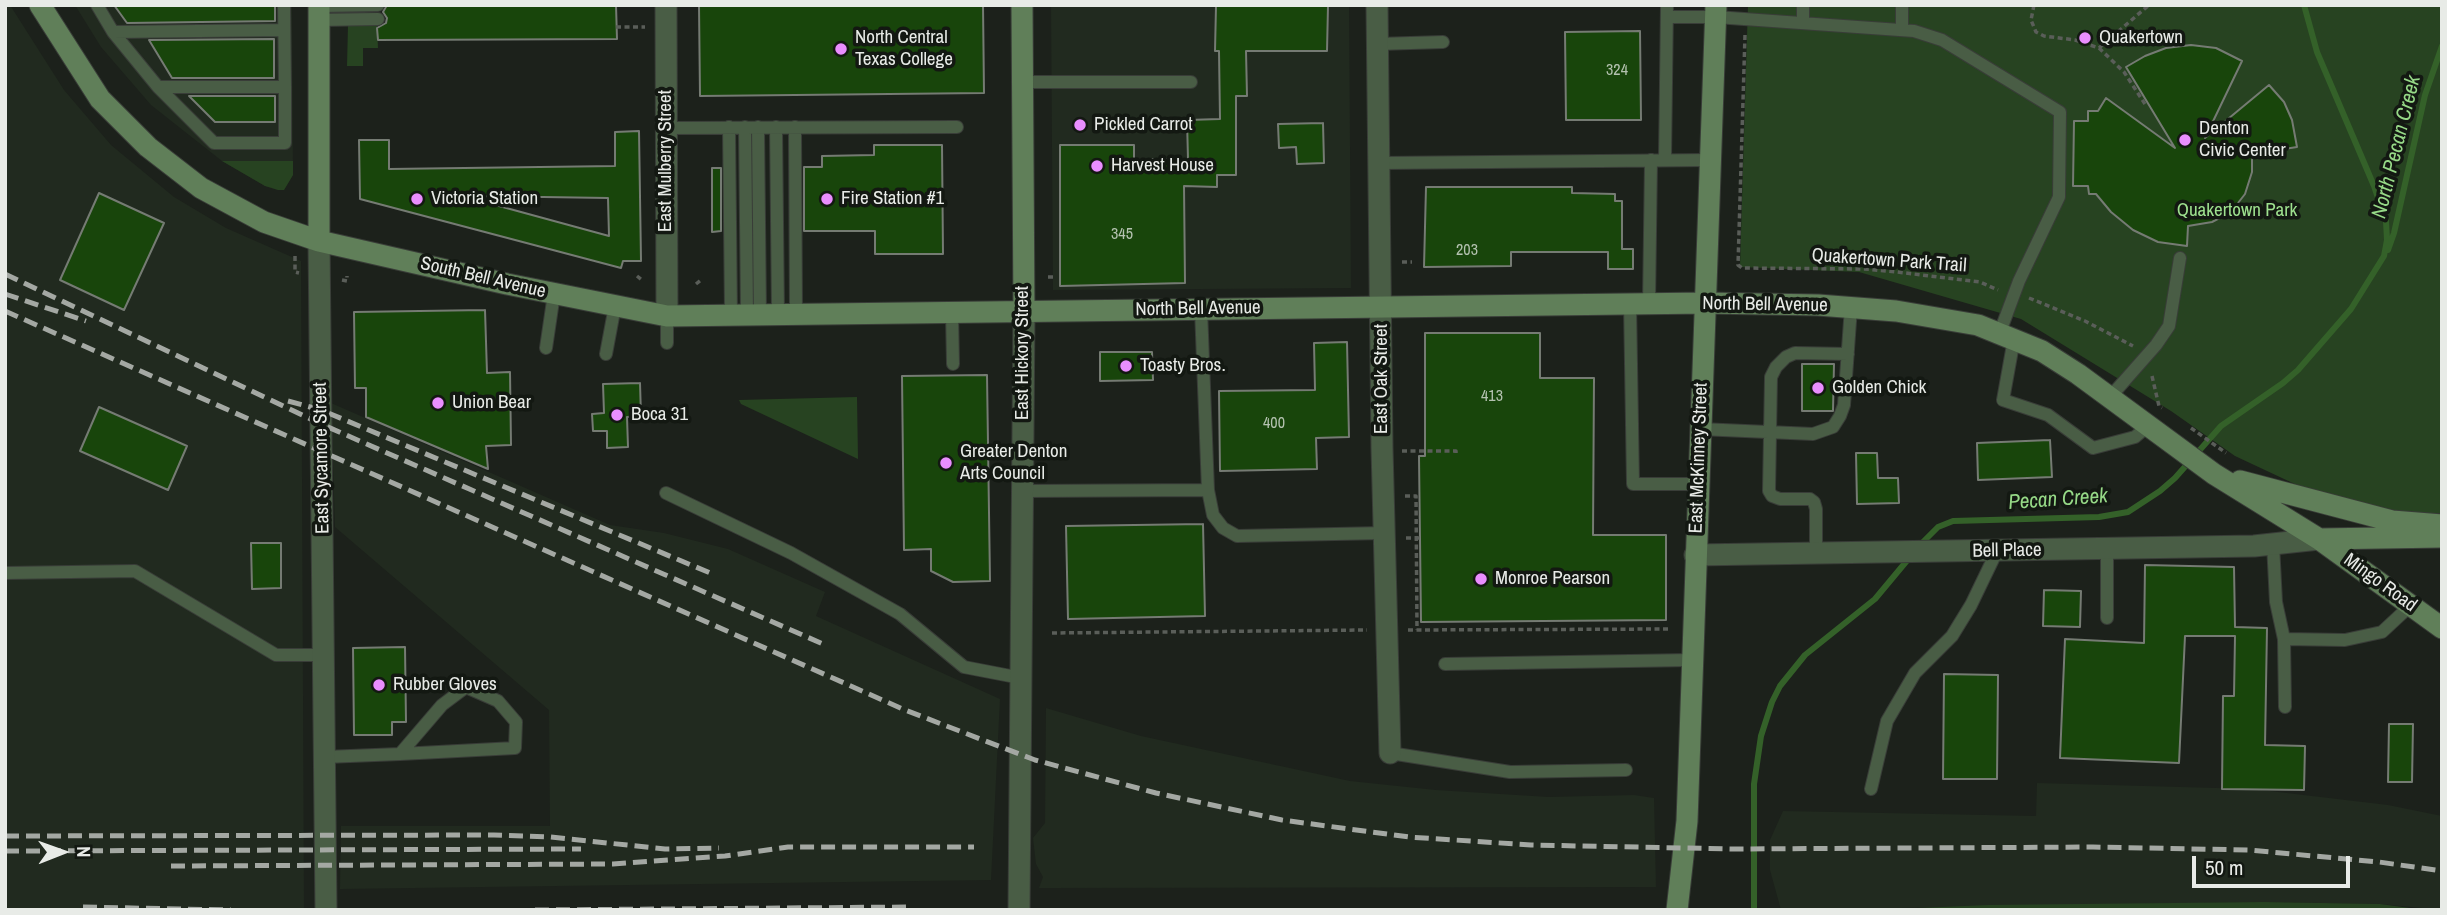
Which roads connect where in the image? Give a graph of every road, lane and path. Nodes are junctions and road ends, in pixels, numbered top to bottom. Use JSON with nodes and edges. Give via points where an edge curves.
{"nodes":[{"id":1,"x":40,"y":5,"type":"edge"},
{"id":2,"x":97,"y":5,"type":"edge"},
{"id":3,"x":284,"y":5,"type":"edge"},
{"id":4,"x":378,"y":5,"type":"edge"},
{"id":5,"x":666,"y":5,"type":"edge"},
{"id":6,"x":1022,"y":5,"type":"edge"},
{"id":7,"x":1377,"y":5,"type":"edge"},
{"id":8,"x":1803,"y":5,"type":"edge"},
{"id":9,"x":1902,"y":5,"type":"edge"},
{"id":10,"x":2034,"y":5,"type":"edge"},
{"id":11,"x":2149,"y":5,"type":"edge"},
{"id":12,"x":318,"y":10,"type":"edge"},
{"id":13,"x":1667,"y":11,"type":"edge"},
{"id":14,"x":1716,"y":11,"type":"edge"},
{"id":15,"x":378,"y":19,"type":"dead end"},
{"id":16,"x":1745,"y":19,"type":"junction"},
{"id":17,"x":1803,"y":23,"type":"junction"},
{"id":18,"x":616,"y":27,"type":"dead end"},
{"id":19,"x":645,"y":27,"type":"dead end"},
{"id":20,"x":284,"y":30,"type":"junction"},
{"id":21,"x":1902,"y":30,"type":"junction"},
{"id":22,"x":113,"y":32,"type":"junction"},
{"id":23,"x":1443,"y":42,"type":"dead end"},
{"id":24,"x":1378,"y":44,"type":"junction"},
{"id":25,"x":2099,"y":48,"type":"junction"},
{"id":26,"x":1023,"y":82,"type":"junction"},
{"id":27,"x":1191,"y":82,"type":"dead end"},
{"id":28,"x":158,"y":87,"type":"junction"},
{"id":29,"x":285,"y":87,"type":"junction"},
{"id":30,"x":2145,"y":104,"type":"dead end"},
{"id":31,"x":729,"y":127,"type":"junction"},
{"id":32,"x":751,"y":127,"type":"junction"},
{"id":33,"x":776,"y":127,"type":"junction"},
{"id":34,"x":795,"y":127,"type":"junction"},
{"id":35,"x":957,"y":127,"type":"dead end"},
{"id":36,"x":666,"y":128,"type":"junction"},
{"id":37,"x":1651,"y":160,"type":"junction"},
{"id":38,"x":1665,"y":160,"type":"junction"},
{"id":39,"x":1710,"y":160,"type":"junction"},
{"id":40,"x":1379,"y":163,"type":"junction"},
{"id":41,"x":320,"y":241,"type":"junction"},
{"id":42,"x":2180,"y":258,"type":"dead end"},
{"id":43,"x":1402,"y":262,"type":"dead end"},
{"id":44,"x":1412,"y":262,"type":"dead end"},
{"id":45,"x":346,"y":276,"type":"dead end"},
{"id":46,"x":638,"y":276,"type":"dead end"},
{"id":47,"x":342,"y":280,"type":"dead end"},
{"id":48,"x":701,"y":280,"type":"dead end"},
{"id":49,"x":643,"y":281,"type":"dead end"},
{"id":50,"x":696,"y":284,"type":"dead end"},
{"id":51,"x":554,"y":294,"type":"junction"},
{"id":52,"x":2013,"y":296,"type":"junction"},
{"id":53,"x":1706,"y":303,"type":"junction"},
{"id":54,"x":1639,"y":304,"type":"junction"},
{"id":55,"x":615,"y":306,"type":"junction"},
{"id":56,"x":1381,"y":307,"type":"junction"},
{"id":57,"x":1851,"y":307,"type":"junction"},
{"id":58,"x":1201,"y":309,"type":"junction"},
{"id":59,"x":1024,"y":312,"type":"junction"},
{"id":60,"x":952,"y":313,"type":"junction"},
{"id":61,"x":762,"y":315,"type":"junction"},
{"id":62,"x":667,"y":316,"type":"junction"},
{"id":63,"x":2007,"y":335,"type":"junction"},
{"id":64,"x":667,"y":343,"type":"dead end"},
{"id":65,"x":546,"y":348,"type":"dead end"},
{"id":66,"x":606,"y":354,"type":"dead end"},
{"id":67,"x":1848,"y":354,"type":"junction"},
{"id":68,"x":2148,"y":354,"type":"junction"},
{"id":69,"x":953,"y":364,"type":"dead end"},
{"id":70,"x":2111,"y":396,"type":"junction"},
{"id":71,"x":2156,"y":416,"type":"junction"},
{"id":72,"x":2183,"y":423,"type":"dead end"},
{"id":73,"x":1700,"y":429,"type":"junction"},
{"id":74,"x":1770,"y":433,"type":"junction"},
{"id":75,"x":1400,"y":451,"type":"dead end"},
{"id":76,"x":2226,"y":453,"type":"dead end"},
{"id":77,"x":1456,"y":456,"type":"dead end"},
{"id":78,"x":2214,"y":474,"type":"junction"},
{"id":79,"x":1698,"y":484,"type":"junction"},
{"id":80,"x":1208,"y":490,"type":"junction"},
{"id":81,"x":1022,"y":491,"type":"junction"},
{"id":82,"x":666,"y":493,"type":"dead end"},
{"id":83,"x":1400,"y":496,"type":"dead end"},
{"id":84,"x":2442,"y":525,"type":"edge"},
{"id":85,"x":1384,"y":533,"type":"junction"},
{"id":86,"x":2442,"y":537,"type":"edge"},
{"id":87,"x":1406,"y":538,"type":"dead end"},
{"id":88,"x":1418,"y":538,"type":"junction"},
{"id":89,"x":2319,"y":539,"type":"junction"},
{"id":90,"x":2273,"y":544,"type":"junction"},
{"id":91,"x":2107,"y":549,"type":"junction"},
{"id":92,"x":1997,"y":551,"type":"junction"},
{"id":93,"x":1816,"y":553,"type":"junction"},
{"id":94,"x":1695,"y":555,"type":"junction"},
{"id":95,"x":5,"y":573,"type":"edge"},
{"id":96,"x":2411,"y":605,"type":"junction"},
{"id":97,"x":2107,"y":618,"type":"dead end"},
{"id":98,"x":2442,"y":628,"type":"edge"},
{"id":99,"x":1668,"y":629,"type":"dead end"},
{"id":100,"x":1369,"y":630,"type":"dead end"},
{"id":101,"x":1401,"y":630,"type":"dead end"},
{"id":102,"x":1417,"y":630,"type":"junction"},
{"id":103,"x":1052,"y":634,"type":"dead end"},
{"id":104,"x":2284,"y":639,"type":"junction"},
{"id":105,"x":324,"y":655,"type":"junction"},
{"id":106,"x":1691,"y":660,"type":"junction"},
{"id":107,"x":1445,"y":664,"type":"dead end"},
{"id":108,"x":1021,"y":678,"type":"junction"},
{"id":109,"x":2285,"y":707,"type":"dead end"},
{"id":110,"x":1390,"y":753,"type":"joint"},
{"id":111,"x":400,"y":754,"type":"junction"},
{"id":112,"x":325,"y":757,"type":"junction"},
{"id":113,"x":1626,"y":769,"type":"dead end"},
{"id":114,"x":1871,"y":789,"type":"dead end"},
{"id":115,"x":326,"y":910,"type":"edge"},
{"id":116,"x":1019,"y":910,"type":"edge"},
{"id":117,"x":1677,"y":910,"type":"edge"}],
"edges":[{"from":1,"to":41,"type":"main road","name":"South Bell Avenue","via":[[100,99],[148,147],[201,188],[264,222]]},
{"from":2,"to":22,"type":"lane"},
{"from":3,"to":20,"type":"lane"},
{"from":4,"to":12,"type":"lane"},
{"from":5,"to":36,"type":"street","name":"East Mulberry Street"},
{"from":6,"to":26,"type":"main road","name":"East Hickory Street"},
{"from":7,"to":24,"type":"street","name":"East Oak Street"},
{"from":8,"to":17,"type":"lane"},
{"from":9,"to":21,"type":"lane"},
{"from":10,"to":25,"type":"path","via":[[2031,20],[2036,32]]},
{"from":11,"to":25,"type":"path"},
{"from":12,"to":15,"type":"lane"},
{"from":12,"to":41,"type":"main road","name":"East Sycamore Street"},
{"from":13,"to":14,"type":"lane"},
{"from":13,"to":38,"type":"lane"},
{"from":14,"to":16,"type":"lane"},
{"from":14,"to":39,"type":"main road","name":"East McKinney Street"},
{"from":16,"to":17,"type":"lane"},
{"from":16,"to":52,"type":"path","name":"Quakertown Park Trail","via":[[1738,265],[1897,272],[1980,282]]},
{"from":17,"to":21,"type":"lane"},
{"from":18,"to":19,"type":"path"},
{"from":20,"to":22,"type":"lane"},
{"from":20,"to":29,"type":"lane"},
{"from":21,"to":52,"type":"lane","via":[[1942,40],[2060,113],[2059,197]]},
{"from":22,"to":28,"type":"lane"},
{"from":23,"to":24,"type":"lane"},
{"from":24,"to":40,"type":"street","name":"East Oak Street"},
{"from":25,"to":30,"type":"path","via":[[2124,72]]},
{"from":26,"to":27,"type":"lane"},
{"from":26,"to":59,"type":"main road","name":"East Hickory Street"},
{"from":28,"to":29,"type":"lane"},
{"from":28,"to":29,"type":"lane","via":[[214,143],[285,143]]},
{"from":31,"to":32,"type":"lane"},
{"from":31,"to":36,"type":"lane"},
{"from":31,"to":61,"type":"lane"},
{"from":32,"to":33,"type":"lane"},
{"from":32,"to":61,"type":"lane"},
{"from":33,"to":34,"type":"lane"},
{"from":33,"to":61,"type":"lane"},
{"from":34,"to":35,"type":"lane"},
{"from":34,"to":61,"type":"lane"},
{"from":36,"to":62,"type":"street","name":"East Mulberry Street"},
{"from":37,"to":38,"type":"lane"},
{"from":37,"to":40,"type":"lane"},
{"from":37,"to":54,"type":"lane"},
{"from":38,"to":39,"type":"lane"},
{"from":39,"to":53,"type":"main road","name":"East McKinney Street"},
{"from":40,"to":56,"type":"street","name":"East Oak Street"},
{"from":41,"to":51,"type":"main road","name":"South Bell Avenue"},
{"from":41,"to":105,"type":"street","name":"East Sycamore Street"},
{"from":42,"to":68,"type":"lane","via":[[2169,327]]},
{"from":43,"to":44,"type":"path"},
{"from":45,"to":47,"type":"path","via":[[347,281]]},
{"from":46,"to":49,"type":"path"},
{"from":48,"to":50,"type":"path"},
{"from":51,"to":55,"type":"main road","name":"South Bell Avenue"},
{"from":51,"to":65,"type":"lane"},
{"from":52,"to":63,"type":"lane"},
{"from":52,"to":68,"type":"path","name":"Quakertown Park Trail","via":[[2085,321]]},
{"from":53,"to":54,"type":"main road","name":"North Bell Avenue"},
{"from":53,"to":57,"type":"main road","name":"North Bell Avenue"},
{"from":53,"to":73,"type":"main road","name":"East McKinney Street"},
{"from":54,"to":56,"type":"main road","name":"North Bell Avenue"},
{"from":54,"to":79,"type":"lane","via":[[1633,484]]},
{"from":55,"to":62,"type":"main road","name":"South Bell Avenue"},
{"from":55,"to":66,"type":"lane"},
{"from":56,"to":58,"type":"main road","name":"North Bell Avenue"},
{"from":56,"to":85,"type":"street","name":"East Oak Street"},
{"from":57,"to":63,"type":"main road","name":"North Bell Avenue","via":[[1978,325]]},
{"from":57,"to":67,"type":"lane"},
{"from":58,"to":59,"type":"main road","name":"North Bell Avenue"},
{"from":58,"to":80,"type":"lane"},
{"from":59,"to":60,"type":"main road","name":"South Bell Avenue"},
{"from":59,"to":81,"type":"street","name":"East Hickory Street"},
{"from":60,"to":61,"type":"main road","name":"South Bell Avenue"},
{"from":60,"to":69,"type":"lane"},
{"from":61,"to":62,"type":"main road","name":"South Bell Avenue"},
{"from":62,"to":64,"type":"lane"},
{"from":63,"to":70,"type":"main road","name":"North Bell Avenue","via":[[2042,351]]},
{"from":63,"to":71,"type":"lane","via":[[2003,400],[2048,415],[2093,448],[2135,437]]},
{"from":67,"to":74,"type":"lane","via":[[1844,405],[1833,427],[1813,434]]},
{"from":67,"to":74,"type":"lane","via":[[1795,354],[1776,367],[1771,377]]},
{"from":68,"to":70,"type":"lane"},
{"from":68,"to":71,"type":"path","via":[[2159,406]]},
{"from":70,"to":71,"type":"main road","name":"North Bell Avenue"},
{"from":71,"to":78,"type":"main road","name":"North Bell Avenue","via":[[2168,439]]},
{"from":72,"to":76,"type":"path"},
{"from":73,"to":74,"type":"lane"},
{"from":73,"to":79,"type":"main road","name":"East McKinney Street"},
{"from":74,"to":93,"type":"lane","via":[[1769,491],[1780,499],[1814,502]]},
{"from":75,"to":77,"type":"path","via":[[1456,450]]},
{"from":78,"to":84,"type":"main road","via":[[2392,521]]},
{"from":78,"to":89,"type":"main road","name":"North Bell Avenue"},
{"from":79,"to":94,"type":"main road","name":"East McKinney Street"},
{"from":80,"to":81,"type":"lane"},
{"from":80,"to":85,"type":"lane","via":[[1213,515],[1237,536]]},
{"from":81,"to":108,"type":"street","name":"East Hickory Street"},
{"from":82,"to":108,"type":"lane","via":[[791,553],[900,614],[964,667]]},
{"from":83,"to":88,"type":"path","via":[[1416,496]]},
{"from":85,"to":110,"type":"street","name":"East Oak Street"},
{"from":86,"to":89,"type":"main road"},
{"from":87,"to":88,"type":"path"},
{"from":88,"to":102,"type":"path"},
{"from":89,"to":90,"type":"street","name":"Bell Place"},
{"from":89,"to":96,"type":"main road","name":"Mingo Road"},
{"from":90,"to":91,"type":"street","name":"Bell Place"},
{"from":90,"to":104,"type":"lane","via":[[2276,602]]},
{"from":91,"to":92,"type":"street","name":"Bell Place"},
{"from":91,"to":97,"type":"lane"},
{"from":92,"to":93,"type":"street","name":"Bell Place"},
{"from":92,"to":114,"type":"lane","via":[[1952,636],[1915,673],[1887,721]]},
{"from":93,"to":94,"type":"street","name":"Bell Place"},
{"from":94,"to":106,"type":"main road","name":"East McKinney Street"},
{"from":95,"to":105,"type":"lane","via":[[135,571],[276,655]]},
{"from":96,"to":98,"type":"main road","name":"Mingo Road"},
{"from":96,"to":104,"type":"lane","via":[[2382,632],[2345,640]]},
{"from":99,"to":102,"type":"path"},
{"from":100,"to":103,"type":"path"},
{"from":101,"to":102,"type":"path"},
{"from":104,"to":109,"type":"lane"},
{"from":105,"to":112,"type":"street","name":"East Sycamore Street"},
{"from":106,"to":107,"type":"lane"},
{"from":106,"to":117,"type":"main road","name":"East McKinney Street","via":[[1686,847]]},
{"from":108,"to":116,"type":"street","name":"East Hickory Street"},
{"from":110,"to":113,"type":"lane","via":[[1510,772]]},
{"from":111,"to":111,"type":"lane","via":[[515,748],[516,722],[498,701],[466,687],[442,705]]},
{"from":111,"to":112,"type":"lane"},
{"from":112,"to":115,"type":"street","name":"East Sycamore Street"}]}
